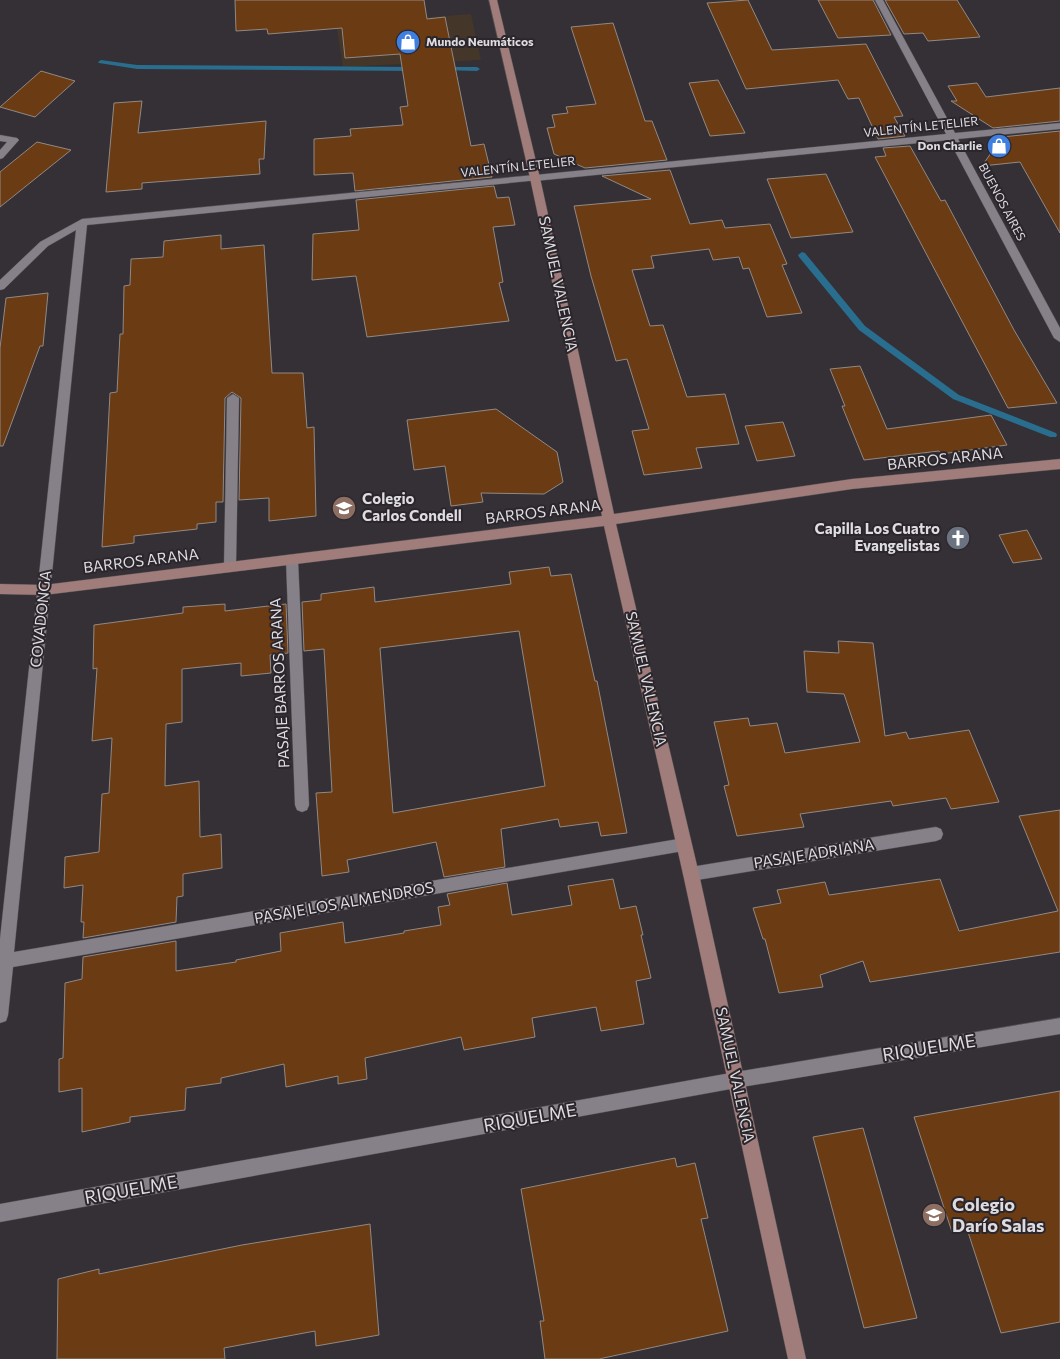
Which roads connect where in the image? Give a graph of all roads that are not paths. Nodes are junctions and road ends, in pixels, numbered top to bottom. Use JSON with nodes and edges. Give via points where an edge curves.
{"nodes":[{"id":1,"x":493,"y":0,"type":"edge"},
{"id":2,"x":879,"y":0,"type":"edge"},
{"id":3,"x":1060,"y":126,"type":"edge"},
{"id":4,"x":952,"y":137,"type":"junction"},
{"id":5,"x":0,"y":138,"type":"edge"},
{"id":6,"x":0,"y":156,"type":"edge"},
{"id":7,"x":535,"y":178,"type":"junction"},
{"id":8,"x":82,"y":222,"type":"junction"},
{"id":9,"x":0,"y":286,"type":"edge"},
{"id":10,"x":1060,"y":338,"type":"edge"},
{"id":11,"x":233,"y":398,"type":"dead end"},
{"id":12,"x":1060,"y":464,"type":"edge"},
{"id":13,"x":609,"y":520,"type":"junction"},
{"id":14,"x":292,"y":560,"type":"junction"},
{"id":15,"x":230,"y":566,"type":"junction"},
{"id":16,"x":0,"y":589,"type":"edge"},
{"id":17,"x":44,"y":590,"type":"junction"},
{"id":18,"x":302,"y":806,"type":"dead end"},
{"id":19,"x":936,"y":834,"type":"dead end"},
{"id":20,"x":684,"y":845,"type":"junction"},
{"id":21,"x":691,"y":874,"type":"junction"},
{"id":22,"x":4,"y":961,"type":"junction"},
{"id":23,"x":0,"y":1015,"type":"edge"},
{"id":24,"x":1060,"y":1026,"type":"edge"},
{"id":25,"x":736,"y":1080,"type":"junction"},
{"id":26,"x":0,"y":1213,"type":"edge"},
{"id":27,"x":797,"y":1359,"type":"edge"}],
"edges":[{"from":1,"to":7,"type":"main road","name":"SAMUEL VALENCIA"},
{"from":2,"to":4,"type":"street","name":"BUENOS AIRES"},
{"from":3,"to":4,"type":"street","name":"VALENTÍN LETELIER"},
{"from":4,"to":7,"type":"street","name":"VALENTÍN LETELIER"},
{"from":4,"to":10,"type":"street","name":"BUENOS AIRES"},
{"from":5,"to":6,"type":"street","via":[[14,140]]},
{"from":7,"to":8,"type":"street","name":"VALENTÍN LETELIER"},
{"from":7,"to":13,"type":"main road","name":"SAMUEL VALENCIA"},
{"from":8,"to":9,"type":"street","name":"VALENTÍN LETELIER","via":[[44,244]]},
{"from":8,"to":17,"type":"street","name":"COVADONGA"},
{"from":11,"to":15,"type":"street"},
{"from":12,"to":13,"type":"main road","name":"BARROS ARANA","via":[[852,484]]},
{"from":13,"to":14,"type":"main road","name":"BARROS ARANA"},
{"from":13,"to":20,"type":"main road","name":"SAMUEL VALENCIA"},
{"from":14,"to":15,"type":"main road","name":"BARROS ARANA"},
{"from":14,"to":18,"type":"street","name":"PASAJE BARROS ARANA"},
{"from":15,"to":17,"type":"main road","name":"BARROS ARANA"},
{"from":16,"to":17,"type":"main road","name":"BARROS ARANA"},
{"from":17,"to":22,"type":"street","name":"COVADONGA"},
{"from":19,"to":21,"type":"street","name":"PASAJE ADRIANA"},
{"from":20,"to":21,"type":"main road","name":"SAMUEL VALENCIA"},
{"from":20,"to":22,"type":"street","name":"PASAJE LOS ALMENDROS"},
{"from":21,"to":25,"type":"main road","name":"SAMUEL VALENCIA"},
{"from":22,"to":23,"type":"street","name":"COVADONGA"},
{"from":24,"to":25,"type":"street","name":"RIQUELME"},
{"from":25,"to":26,"type":"street","name":"RIQUELME"},
{"from":25,"to":27,"type":"main road","name":"SAMUEL VALENCIA"}]}
